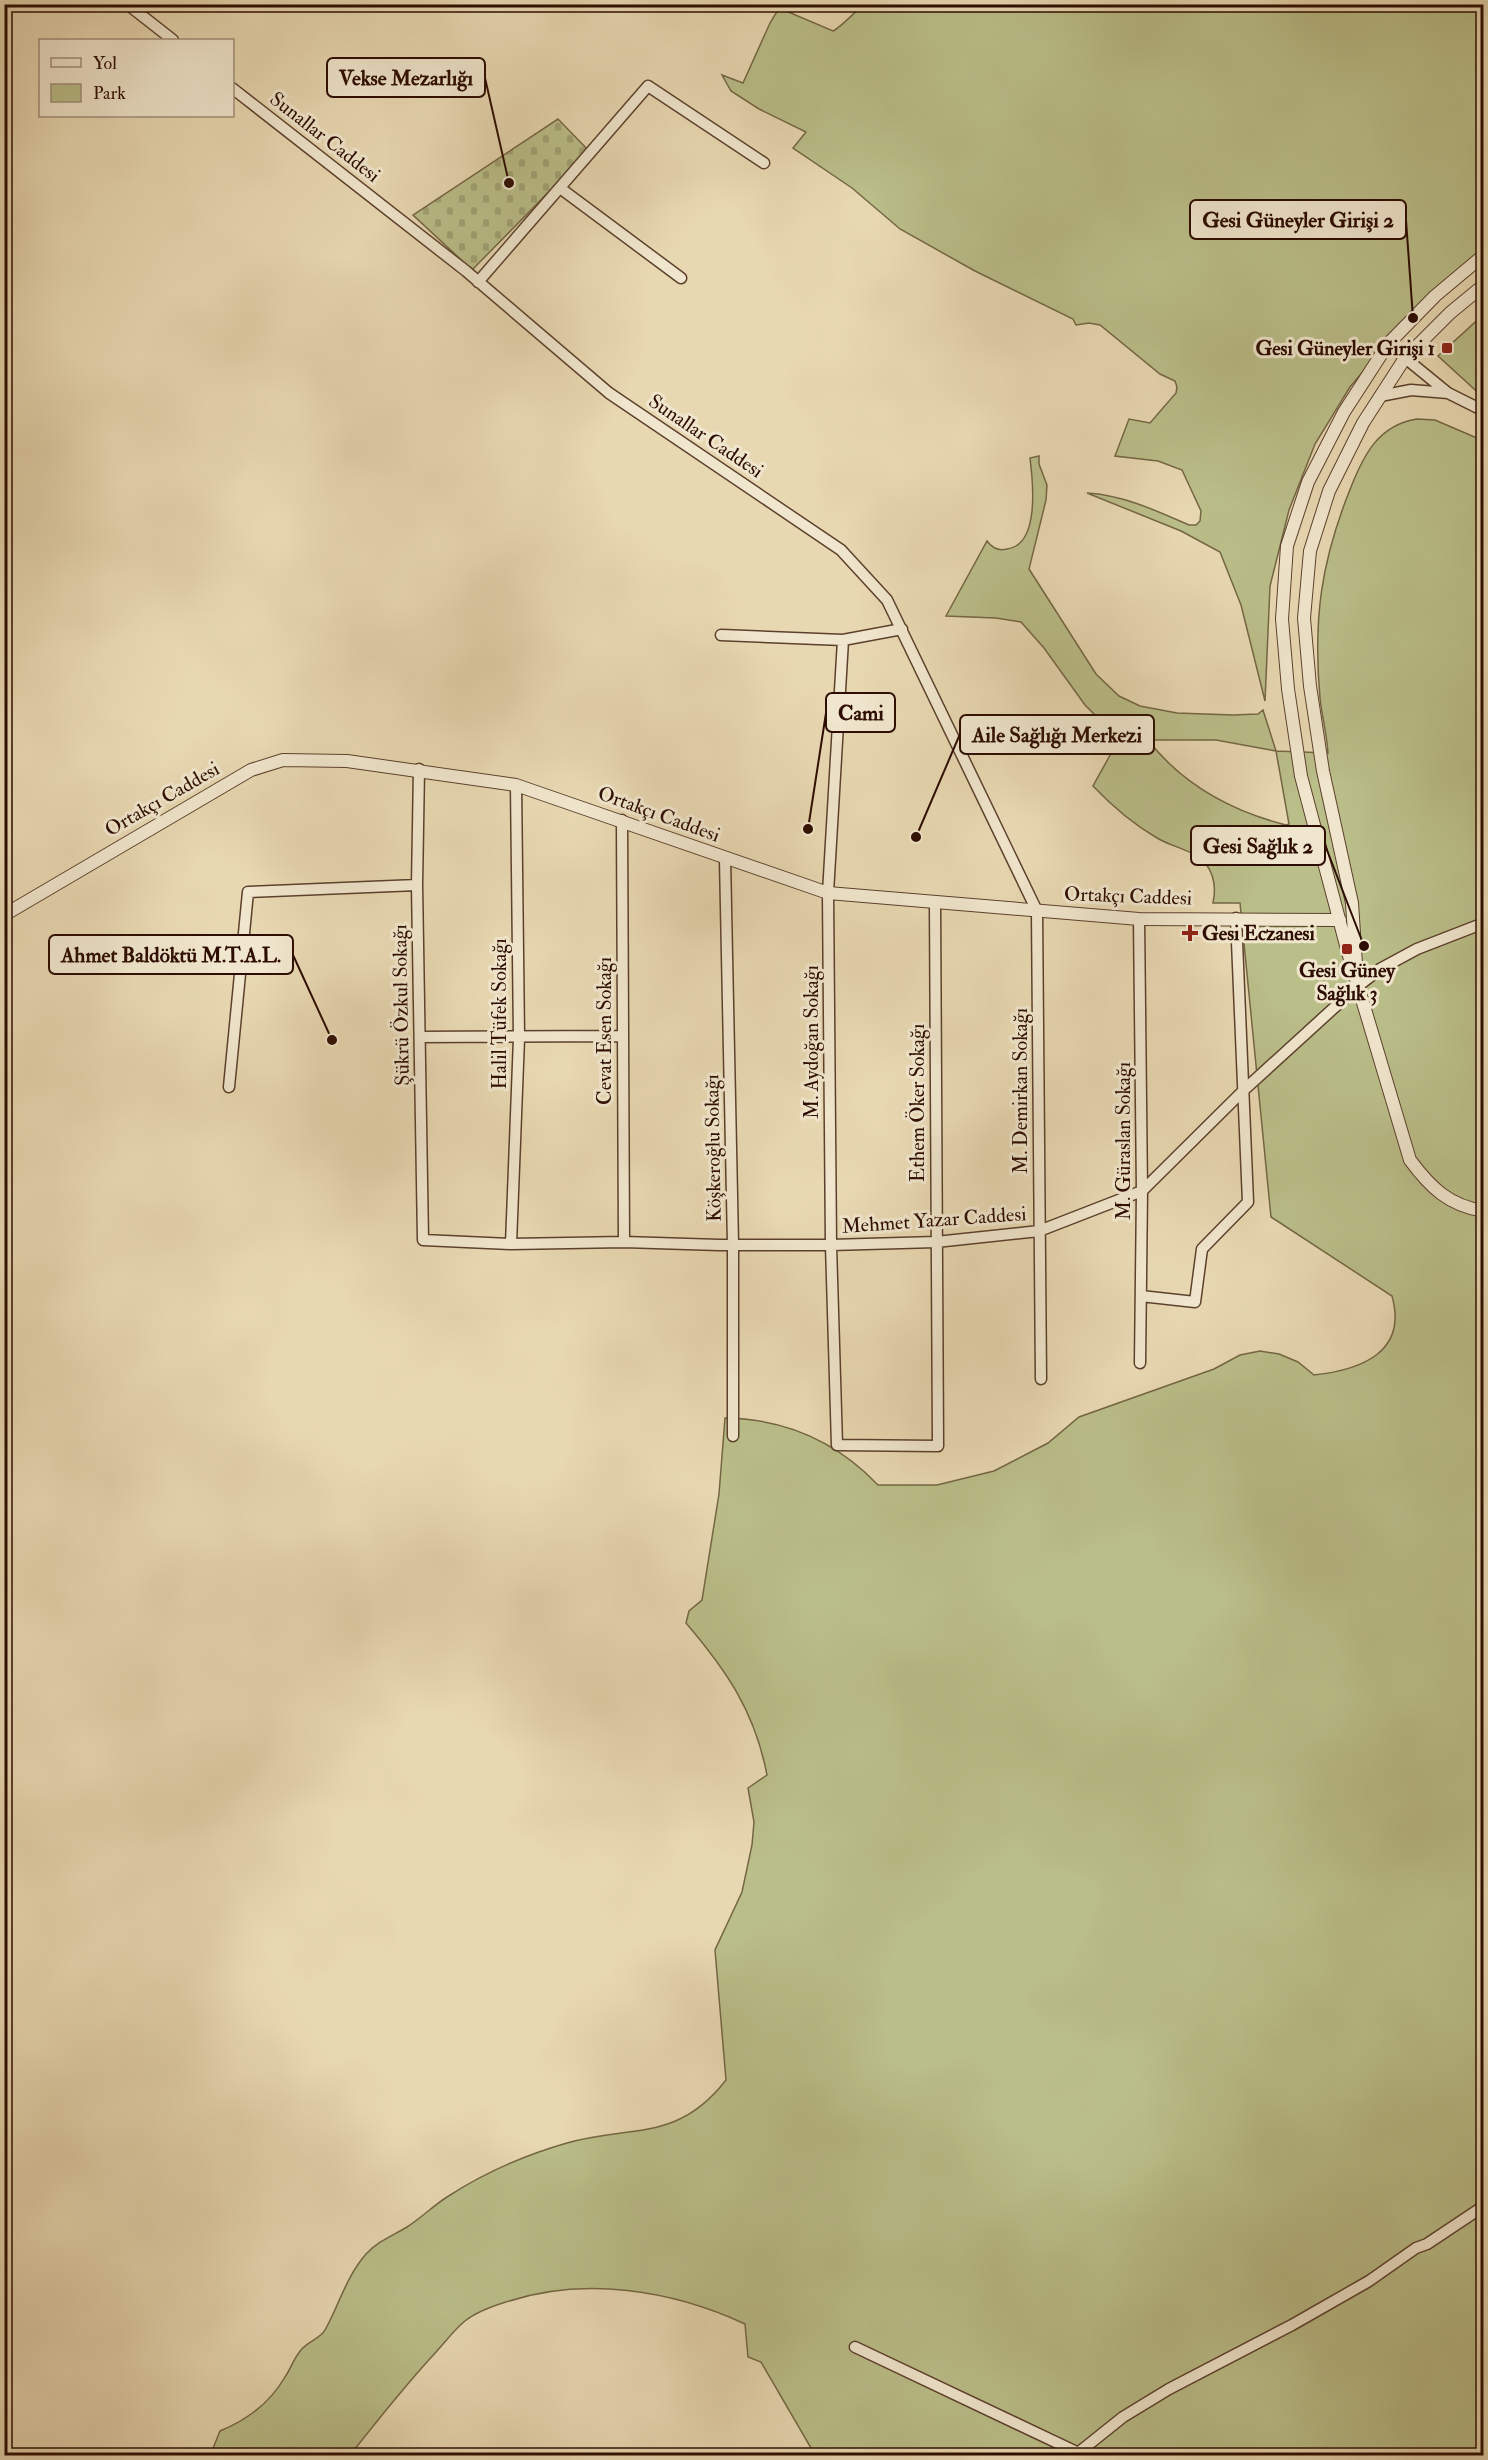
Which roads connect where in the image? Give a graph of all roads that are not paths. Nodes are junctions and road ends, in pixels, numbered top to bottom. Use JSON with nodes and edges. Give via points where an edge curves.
{"nodes":[{"id":1,"x":127,"y":4,"type":"edge"},
{"id":2,"x":172,"y":39,"type":"edge"},
{"id":3,"x":234,"y":90,"type":"edge"},
{"id":4,"x":764,"y":163,"type":"dead end"},
{"id":5,"x":560,"y":188,"type":"junction"},
{"id":6,"x":1484,"y":255,"type":"edge"},
{"id":7,"x":681,"y":278,"type":"dead end"},
{"id":8,"x":478,"y":282,"type":"junction"},
{"id":9,"x":1484,"y":285,"type":"edge"},
{"id":10,"x":1388,"y":344,"type":"junction"},
{"id":11,"x":1406,"y":358,"type":"junction"},
{"id":12,"x":1448,"y":393,"type":"junction"},
{"id":13,"x":1380,"y":396,"type":"junction"},
{"id":14,"x":1484,"y":411,"type":"edge"},
{"id":15,"x":902,"y":629,"type":"junction"},
{"id":16,"x":722,"y":634,"type":"dead end"},
{"id":17,"x":843,"y":640,"type":"junction"},
{"id":18,"x":419,"y":770,"type":"junction"},
{"id":19,"x":516,"y":785,"type":"junction"},
{"id":20,"x":622,"y":820,"type":"junction"},
{"id":21,"x":725,"y":859,"type":"junction"},
{"id":22,"x":417,"y":885,"type":"junction"},
{"id":23,"x":828,"y":893,"type":"junction"},
{"id":24,"x":935,"y":903,"type":"junction"},
{"id":25,"x":1036,"y":911,"type":"junction"},
{"id":26,"x":4,"y":915,"type":"edge"},
{"id":27,"x":1236,"y":918,"type":"junction"},
{"id":28,"x":1139,"y":919,"type":"junction"},
{"id":29,"x":1340,"y":920,"type":"junction"},
{"id":30,"x":1484,"y":922,"type":"edge"},
{"id":31,"x":1358,"y":986,"type":"junction"},
{"id":32,"x":622,"y":1036,"type":"junction"},
{"id":33,"x":420,"y":1037,"type":"junction"},
{"id":34,"x":519,"y":1038,"type":"junction"},
{"id":35,"x":230,"y":1087,"type":"dead end"},
{"id":36,"x":1245,"y":1089,"type":"junction"},
{"id":37,"x":1142,"y":1191,"type":"junction"},
{"id":38,"x":1484,"y":1211,"type":"edge"},
{"id":39,"x":1039,"y":1231,"type":"junction"},
{"id":40,"x":423,"y":1240,"type":"joint"},
{"id":41,"x":624,"y":1242,"type":"junction"},
{"id":42,"x":936,"y":1242,"type":"junction"},
{"id":43,"x":511,"y":1244,"type":"junction"},
{"id":44,"x":733,"y":1244,"type":"junction"},
{"id":45,"x":831,"y":1245,"type":"junction"},
{"id":46,"x":1141,"y":1296,"type":"junction"},
{"id":47,"x":1140,"y":1363,"type":"dead end"},
{"id":48,"x":1041,"y":1379,"type":"dead end"},
{"id":49,"x":733,"y":1436,"type":"dead end"},
{"id":50,"x":837,"y":1444,"type":"joint"},
{"id":51,"x":1484,"y":2206,"type":"edge"},
{"id":52,"x":855,"y":2347,"type":"dead end"},
{"id":53,"x":1081,"y":2454,"type":"edge"}],
"edges":[{"from":1,"to":2,"type":"street"},
{"from":3,"to":8,"type":"street","name":"Sunallar Caddesi"},
{"from":4,"to":5,"type":"street","via":[[648,86]]},
{"from":5,"to":7,"type":"street"},
{"from":5,"to":8,"type":"street"},
{"from":6,"to":10,"type":"street","via":[[1435,296]]},
{"from":8,"to":15,"type":"street","name":"Sunallar Caddesi","via":[[609,393],[841,550],[887,600]]},
{"from":9,"to":11,"type":"street"},
{"from":10,"to":11,"type":"street"},
{"from":10,"to":29,"type":"street","via":[[1344,412],[1308,482],[1287,546],[1282,619],[1288,689],[1301,776]]},
{"from":11,"to":12,"type":"street"},
{"from":11,"to":13,"type":"street"},
{"from":12,"to":13,"type":"street","via":[[1411,390]]},
{"from":12,"to":14,"type":"street"},
{"from":13,"to":31,"type":"street","via":[[1329,491],[1310,551],[1304,618],[1323,771],[1352,903]]},
{"from":15,"to":17,"type":"street"},
{"from":15,"to":25,"type":"street","name":"Sunallar Caddesi"},
{"from":16,"to":17,"type":"street"},
{"from":17,"to":23,"type":"street","name":"M. Aydoğan Sokağı"},
{"from":18,"to":19,"type":"street","name":"Ortakçı Caddesi"},
{"from":18,"to":22,"type":"street","name":"Şükrü Özkul Sokağı"},
{"from":18,"to":26,"type":"street","name":"Ortakçı Caddesi","via":[[347,761],[283,760],[251,770]]},
{"from":19,"to":20,"type":"street","name":"Ortakçı Caddesi"},
{"from":19,"to":34,"type":"street","name":"Halil Tüfek Sokağı"},
{"from":20,"to":21,"type":"street","name":"Ortakçı Caddesi"},
{"from":20,"to":32,"type":"street","name":"Cevat Esen Sokağı"},
{"from":21,"to":23,"type":"street","name":"Ortakçı Caddesi"},
{"from":21,"to":44,"type":"street","name":"Köşkeroğlu Sokağı"},
{"from":22,"to":33,"type":"street","name":"Şükrü Özkul Sokağı"},
{"from":22,"to":35,"type":"street","via":[[248,892]]},
{"from":23,"to":24,"type":"street","name":"Ortakçı Caddesi"},
{"from":23,"to":45,"type":"street","name":"M. Aydoğan Sokağı"},
{"from":24,"to":25,"type":"street","name":"Ortakçı Caddesi"},
{"from":24,"to":42,"type":"street","name":"Ethem Öker Sokağı"},
{"from":25,"to":28,"type":"street","name":"Ortakçı Caddesi"},
{"from":25,"to":39,"type":"street","name":"M. Demirkan Sokağı"},
{"from":27,"to":28,"type":"street","name":"Ortakçı Caddesi"},
{"from":27,"to":29,"type":"street","name":"Ortakçı Caddesi"},
{"from":27,"to":36,"type":"street"},
{"from":28,"to":37,"type":"street","name":"M. Güraslan Sokağı"},
{"from":29,"to":31,"type":"street"},
{"from":30,"to":31,"type":"street","name":"Mehmet Yazar Caddesi","via":[[1417,949]]},
{"from":31,"to":36,"type":"street","name":"Mehmet Yazar Caddesi"},
{"from":31,"to":38,"type":"street","via":[[1410,1160],[1429,1185],[1450,1201]]},
{"from":32,"to":34,"type":"street"},
{"from":32,"to":41,"type":"street","name":"Cevat Esen Sokağı"},
{"from":33,"to":34,"type":"street"},
{"from":33,"to":40,"type":"street","name":"Şükrü Özkul Sokağı"},
{"from":34,"to":43,"type":"street","name":"Halil Tüfek Sokağı"},
{"from":36,"to":37,"type":"street","name":"Mehmet Yazar Caddesi"},
{"from":36,"to":46,"type":"street","via":[[1248,1202],[1202,1249],[1195,1302]]},
{"from":37,"to":39,"type":"street","name":"Mehmet Yazar Caddesi"},
{"from":37,"to":46,"type":"street","name":"M. Güraslan Sokağı"},
{"from":39,"to":42,"type":"street","name":"Mehmet Yazar Caddesi"},
{"from":39,"to":48,"type":"street","name":"M. Demirkan Sokağı"},
{"from":40,"to":43,"type":"street","name":"Mehmet Yazar Caddesi"},
{"from":41,"to":43,"type":"street","name":"Mehmet Yazar Caddesi"},
{"from":41,"to":44,"type":"street","name":"Mehmet Yazar Caddesi"},
{"from":42,"to":45,"type":"street","name":"Mehmet Yazar Caddesi"},
{"from":42,"to":50,"type":"street","name":"Ethem Öker Sokağı","via":[[938,1446]]},
{"from":44,"to":45,"type":"street","name":"Mehmet Yazar Caddesi"},
{"from":44,"to":49,"type":"street","name":"Köşkeroğlu Sokağı"},
{"from":45,"to":50,"type":"street","name":"M. Aydoğan Sokağı"},
{"from":46,"to":47,"type":"street","name":"M. Güraslan Sokağı"},
{"from":51,"to":53,"type":"street","via":[[1369,2281],[1123,2417]]},
{"from":52,"to":53,"type":"street"}]}
